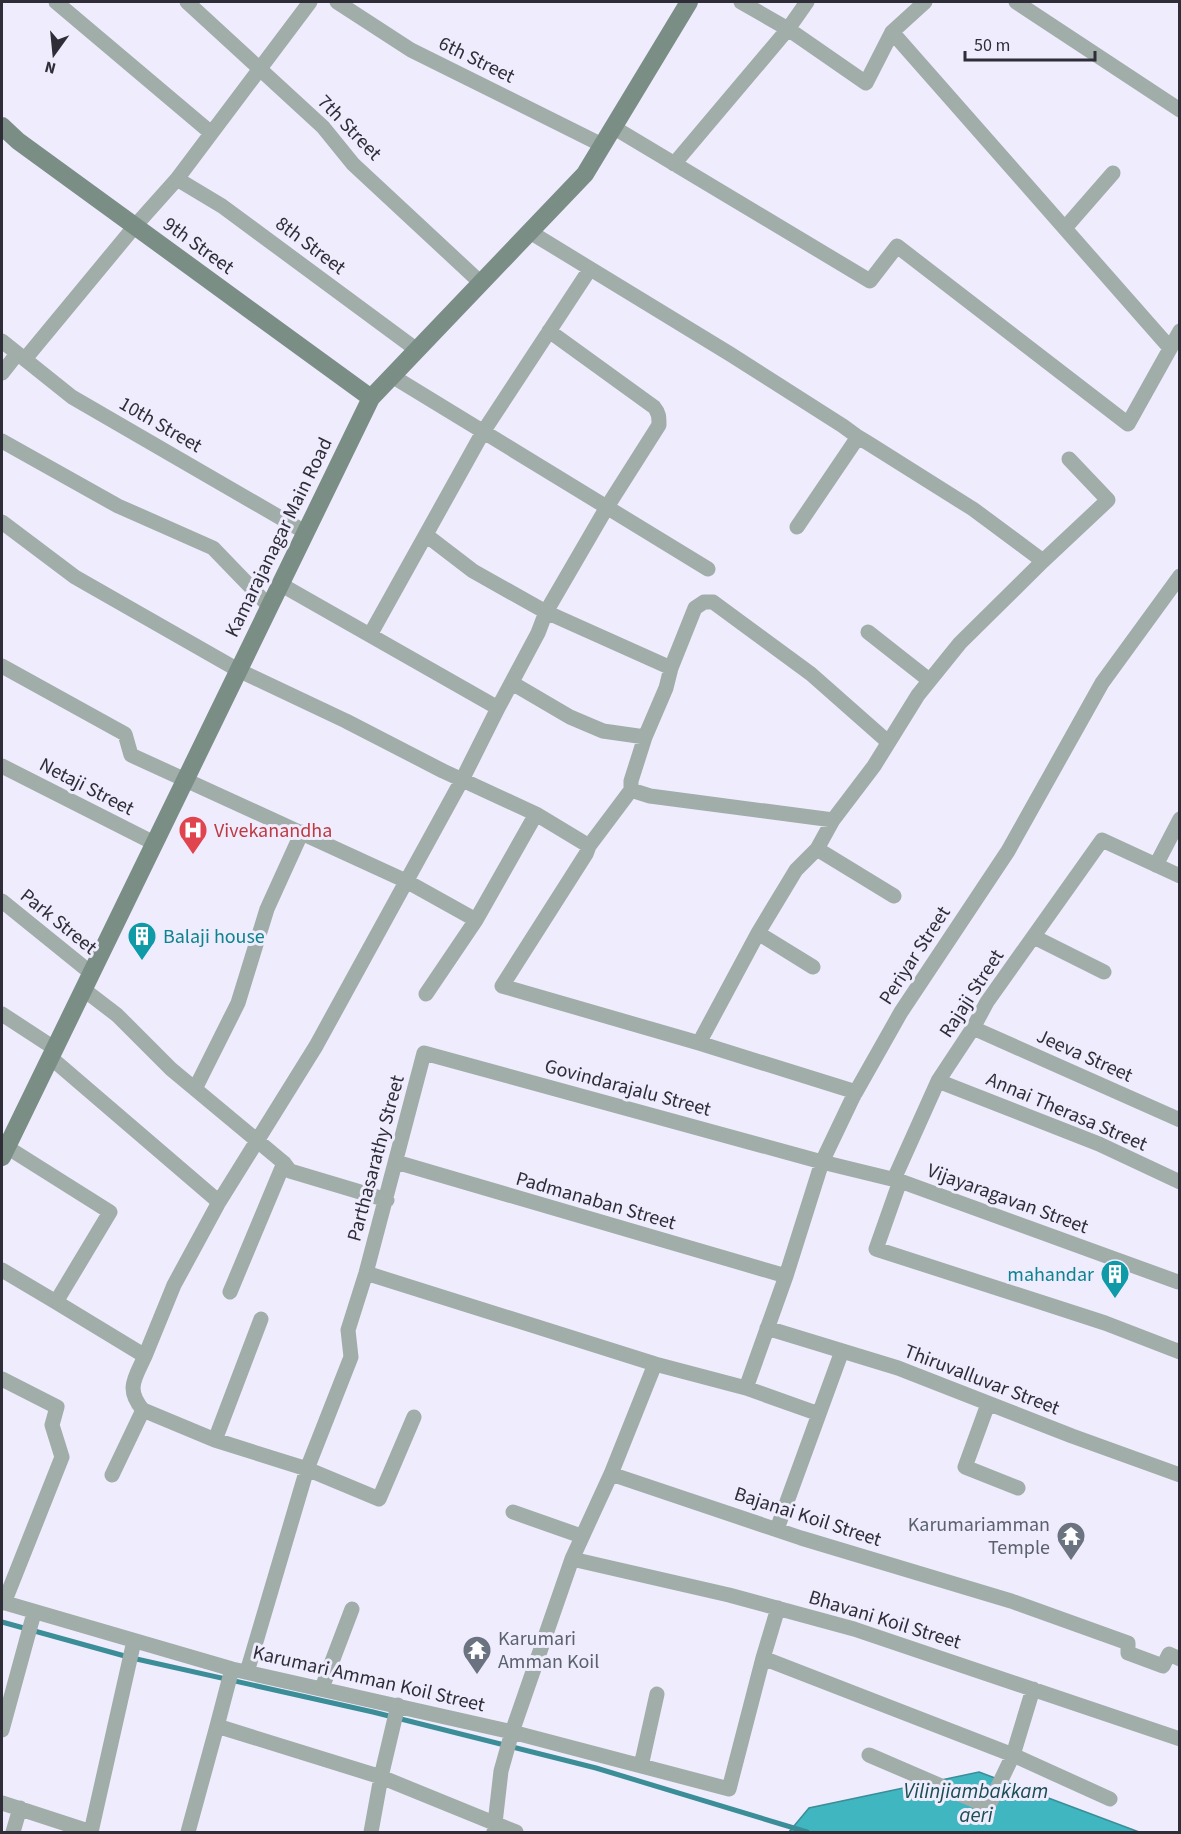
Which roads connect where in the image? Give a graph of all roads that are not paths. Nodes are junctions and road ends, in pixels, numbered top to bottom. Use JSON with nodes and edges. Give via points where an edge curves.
{"nodes":[{"id":1,"x":56,"y":2,"type":"edge"},
{"id":2,"x":187,"y":2,"type":"edge"},
{"id":3,"x":310,"y":2,"type":"edge"},
{"id":4,"x":338,"y":2,"type":"edge"},
{"id":5,"x":689,"y":2,"type":"edge"},
{"id":6,"x":741,"y":2,"type":"edge"},
{"id":7,"x":807,"y":2,"type":"edge"},
{"id":8,"x":925,"y":2,"type":"edge"},
{"id":9,"x":1016,"y":2,"type":"edge"},
{"id":10,"x":788,"y":29,"type":"junction"},
{"id":11,"x":892,"y":32,"type":"junction"},
{"id":12,"x":259,"y":68,"type":"junction"},
{"id":13,"x":1179,"y":110,"type":"edge"},
{"id":14,"x":2,"y":126,"type":"edge"},
{"id":15,"x":613,"y":128,"type":"junction"},
{"id":16,"x":210,"y":132,"type":"junction"},
{"id":17,"x":603,"y":145,"type":"junction"},
{"id":18,"x":674,"y":164,"type":"junction"},
{"id":19,"x":1113,"y":173,"type":"dead end"},
{"id":20,"x":177,"y":179,"type":"junction"},
{"id":21,"x":135,"y":226,"type":"junction"},
{"id":22,"x":1065,"y":228,"type":"junction"},
{"id":23,"x":530,"y":232,"type":"junction"},
{"id":24,"x":590,"y":269,"type":"junction"},
{"id":25,"x":481,"y":283,"type":"junction"},
{"id":26,"x":549,"y":331,"type":"junction"},
{"id":27,"x":1179,"y":331,"type":"edge"},
{"id":28,"x":2,"y":342,"type":"edge"},
{"id":29,"x":1170,"y":348,"type":"junction"},
{"id":30,"x":417,"y":350,"type":"junction"},
{"id":31,"x":21,"y":357,"type":"junction"},
{"id":32,"x":2,"y":373,"type":"edge"},
{"id":33,"x":392,"y":376,"type":"junction"},
{"id":34,"x":371,"y":398,"type":"junction"},
{"id":35,"x":483,"y":432,"type":"junction"},
{"id":36,"x":858,"y":438,"type":"junction"},
{"id":37,"x":2,"y":441,"type":"edge"},
{"id":38,"x":1069,"y":459,"type":"dead end"},
{"id":39,"x":607,"y":507,"type":"junction"},
{"id":40,"x":2,"y":522,"type":"edge"},
{"id":41,"x":797,"y":527,"type":"dead end"},
{"id":42,"x":305,"y":532,"type":"junction"},
{"id":43,"x":426,"y":535,"type":"junction"},
{"id":44,"x":1043,"y":561,"type":"junction"},
{"id":45,"x":708,"y":569,"type":"dead end"},
{"id":46,"x":1179,"y":576,"type":"edge"},
{"id":47,"x":280,"y":584,"type":"junction"},
{"id":48,"x":270,"y":606,"type":"junction"},
{"id":49,"x":546,"y":612,"type":"junction"},
{"id":50,"x":868,"y":632,"type":"dead end"},
{"id":51,"x":370,"y":635,"type":"junction"},
{"id":52,"x":2,"y":666,"type":"edge"},
{"id":53,"x":671,"y":668,"type":"junction"},
{"id":54,"x":238,"y":670,"type":"junction"},
{"id":55,"x":929,"y":680,"type":"junction"},
{"id":56,"x":512,"y":683,"type":"junction"},
{"id":57,"x":498,"y":708,"type":"junction"},
{"id":58,"x":645,"y":736,"type":"junction"},
{"id":59,"x":888,"y":742,"type":"junction"},
{"id":60,"x":2,"y":766,"type":"edge"},
{"id":61,"x":463,"y":778,"type":"junction"},
{"id":62,"x":185,"y":780,"type":"junction"},
{"id":63,"x":632,"y":790,"type":"junction"},
{"id":64,"x":536,"y":814,"type":"junction"},
{"id":65,"x":1179,"y":819,"type":"edge"},
{"id":66,"x":833,"y":820,"type":"junction"},
{"id":67,"x":302,"y":832,"type":"junction"},
{"id":68,"x":154,"y":843,"type":"junction"},
{"id":69,"x":589,"y":846,"type":"junction"},
{"id":70,"x":817,"y":849,"type":"junction"},
{"id":71,"x":1156,"y":865,"type":"junction"},
{"id":72,"x":1179,"y":876,"type":"edge"},
{"id":73,"x":406,"y":881,"type":"junction"},
{"id":74,"x":894,"y":896,"type":"dead end"},
{"id":75,"x":2,"y":901,"type":"edge"},
{"id":76,"x":476,"y":920,"type":"junction"},
{"id":77,"x":758,"y":933,"type":"junction"},
{"id":78,"x":1034,"y":937,"type":"junction"},
{"id":79,"x":813,"y":966,"type":"dead end"},
{"id":80,"x":1104,"y":972,"type":"dead end"},
{"id":81,"x":87,"y":981,"type":"junction"},
{"id":82,"x":426,"y":994,"type":"dead end"},
{"id":83,"x":2,"y":1014,"type":"edge"},
{"id":84,"x":973,"y":1028,"type":"junction"},
{"id":85,"x":699,"y":1043,"type":"junction"},
{"id":86,"x":52,"y":1052,"type":"junction"},
{"id":87,"x":424,"y":1053,"type":"joint"},
{"id":88,"x":938,"y":1081,"type":"junction"},
{"id":89,"x":195,"y":1089,"type":"junction"},
{"id":90,"x":856,"y":1092,"type":"junction"},
{"id":91,"x":1179,"y":1120,"type":"edge"},
{"id":92,"x":255,"y":1142,"type":"junction"},
{"id":93,"x":3,"y":1149,"type":"edge"},
{"id":94,"x":396,"y":1162,"type":"junction"},
{"id":95,"x":822,"y":1162,"type":"junction"},
{"id":96,"x":284,"y":1163,"type":"junction"},
{"id":97,"x":897,"y":1180,"type":"junction"},
{"id":98,"x":1179,"y":1182,"type":"edge"},
{"id":99,"x":387,"y":1200,"type":"junction"},
{"id":100,"x":219,"y":1202,"type":"junction"},
{"id":101,"x":2,"y":1270,"type":"edge"},
{"id":102,"x":366,"y":1273,"type":"junction"},
{"id":103,"x":786,"y":1276,"type":"junction"},
{"id":104,"x":1178,"y":1282,"type":"dead end"},
{"id":105,"x":230,"y":1292,"type":"dead end"},
{"id":106,"x":57,"y":1302,"type":"junction"},
{"id":107,"x":261,"y":1319,"type":"dead end"},
{"id":108,"x":767,"y":1328,"type":"junction"},
{"id":109,"x":842,"y":1351,"type":"junction"},
{"id":110,"x":1179,"y":1352,"type":"edge"},
{"id":111,"x":144,"y":1356,"type":"junction"},
{"id":112,"x":655,"y":1364,"type":"junction"},
{"id":113,"x":2,"y":1379,"type":"edge"},
{"id":114,"x":746,"y":1388,"type":"junction"},
{"id":115,"x":988,"y":1404,"type":"junction"},
{"id":116,"x":143,"y":1410,"type":"junction"},
{"id":117,"x":819,"y":1414,"type":"junction"},
{"id":118,"x":414,"y":1417,"type":"dead end"},
{"id":119,"x":215,"y":1440,"type":"junction"},
{"id":120,"x":307,"y":1469,"type":"junction"},
{"id":121,"x":611,"y":1474,"type":"junction"},
{"id":122,"x":112,"y":1475,"type":"dead end"},
{"id":123,"x":1179,"y":1475,"type":"edge"},
{"id":124,"x":1018,"y":1488,"type":"dead end"},
{"id":125,"x":513,"y":1512,"type":"dead end"},
{"id":126,"x":777,"y":1529,"type":"junction"},
{"id":127,"x":581,"y":1536,"type":"junction"},
{"id":128,"x":572,"y":1559,"type":"junction"},
{"id":129,"x":3,"y":1603,"type":"edge"},
{"id":130,"x":778,"y":1608,"type":"junction"},
{"id":131,"x":352,"y":1609,"type":"dead end"},
{"id":132,"x":34,"y":1613,"type":"junction"},
{"id":133,"x":133,"y":1645,"type":"junction"},
{"id":134,"x":763,"y":1658,"type":"junction"},
{"id":135,"x":1179,"y":1659,"type":"edge"},
{"id":136,"x":240,"y":1670,"type":"junction"},
{"id":137,"x":322,"y":1688,"type":"junction"},
{"id":138,"x":1033,"y":1689,"type":"junction"},
{"id":139,"x":657,"y":1694,"type":"dead end"},
{"id":140,"x":397,"y":1708,"type":"junction"},
{"id":141,"x":217,"y":1726,"type":"junction"},
{"id":142,"x":2,"y":1730,"type":"edge"},
{"id":143,"x":511,"y":1736,"type":"junction"},
{"id":144,"x":1179,"y":1739,"type":"edge"},
{"id":145,"x":869,"y":1755,"type":"dead end"},
{"id":146,"x":1012,"y":1755,"type":"junction"},
{"id":147,"x":641,"y":1766,"type":"junction"},
{"id":148,"x":383,"y":1771,"type":"junction"},
{"id":149,"x":1110,"y":1799,"type":"dead end"},
{"id":150,"x":2,"y":1803,"type":"edge"},
{"id":151,"x":20,"y":1808,"type":"junction"},
{"id":152,"x":495,"y":1828,"type":"edge"},
{"id":153,"x":13,"y":1833,"type":"edge"},
{"id":154,"x":91,"y":1833,"type":"edge"},
{"id":155,"x":188,"y":1833,"type":"edge"},
{"id":156,"x":371,"y":1833,"type":"edge"},
{"id":157,"x":516,"y":1833,"type":"edge"}],
"edges":[{"from":1,"to":16,"type":"street"},
{"from":2,"to":12,"type":"street","name":"7th Street"},
{"from":3,"to":12,"type":"street"},
{"from":4,"to":17,"type":"street","name":"6th Street","via":[[411,51]]},
{"from":5,"to":15,"type":"main road","name":"Kamarajanagar Main Road"},
{"from":6,"to":10,"type":"street"},
{"from":7,"to":10,"type":"street"},
{"from":8,"to":11,"type":"street"},
{"from":9,"to":13,"type":"street"},
{"from":10,"to":11,"type":"street","via":[[866,83]]},
{"from":10,"to":18,"type":"street"},
{"from":11,"to":22,"type":"street"},
{"from":12,"to":16,"type":"street"},
{"from":12,"to":25,"type":"street","name":"7th Street","via":[[323,127],[353,164]]},
{"from":14,"to":21,"type":"main road","name":"9th Street"},
{"from":15,"to":17,"type":"main road","name":"Kamarajanagar Main Road"},
{"from":15,"to":18,"type":"street"},
{"from":16,"to":20,"type":"street"},
{"from":17,"to":23,"type":"main road","name":"Kamarajanagar Main Road","via":[[585,174]]},
{"from":18,"to":29,"type":"street","via":[[870,280],[897,246],[1128,424]]},
{"from":19,"to":22,"type":"street"},
{"from":20,"to":21,"type":"street"},
{"from":20,"to":30,"type":"street","name":"8th Street","via":[[222,206]]},
{"from":21,"to":31,"type":"street"},
{"from":21,"to":34,"type":"main road","name":"9th Street"},
{"from":22,"to":29,"type":"street"},
{"from":23,"to":24,"type":"street"},
{"from":23,"to":25,"type":"main road","name":"Kamarajanagar Main Road"},
{"from":24,"to":26,"type":"street"},
{"from":24,"to":36,"type":"street"},
{"from":25,"to":30,"type":"main road","name":"Kamarajanagar Main Road"},
{"from":26,"to":35,"type":"street"},
{"from":26,"to":39,"type":"street","via":[[658,411],[659,425]]},
{"from":27,"to":29,"type":"street"},
{"from":28,"to":31,"type":"street","name":"10th Street"},
{"from":30,"to":33,"type":"main road","name":"Kamarajanagar Main Road"},
{"from":31,"to":32,"type":"street"},
{"from":31,"to":42,"type":"street","name":"10th Street","via":[[72,397]]},
{"from":33,"to":34,"type":"main road","name":"Kamarajanagar Main Road"},
{"from":33,"to":35,"type":"street"},
{"from":34,"to":42,"type":"main road","name":"Kamarajanagar Main Road"},
{"from":35,"to":39,"type":"street"},
{"from":35,"to":43,"type":"street"},
{"from":36,"to":41,"type":"street"},
{"from":36,"to":44,"type":"street","via":[[973,509]]},
{"from":37,"to":48,"type":"street","via":[[118,506],[213,548]]},
{"from":38,"to":44,"type":"street","via":[[1108,500]]},
{"from":39,"to":45,"type":"street"},
{"from":39,"to":49,"type":"street"},
{"from":40,"to":54,"type":"street","via":[[75,577]]},
{"from":42,"to":47,"type":"main road","name":"Kamarajanagar Main Road"},
{"from":43,"to":49,"type":"street","via":[[472,571]]},
{"from":43,"to":51,"type":"street"},
{"from":44,"to":55,"type":"street","via":[[960,643]]},
{"from":46,"to":90,"type":"street","name":"Periyar Street","via":[[1102,683],[1008,851],[901,1012]]},
{"from":47,"to":48,"type":"main road","name":"Kamarajanagar Main Road"},
{"from":47,"to":51,"type":"street"},
{"from":48,"to":54,"type":"main road","name":"Kamarajanagar Main Road"},
{"from":49,"to":53,"type":"street"},
{"from":49,"to":56,"type":"street"},
{"from":50,"to":55,"type":"street"},
{"from":51,"to":57,"type":"street"},
{"from":52,"to":62,"type":"street","via":[[125,734],[131,755]]},
{"from":53,"to":58,"type":"street"},
{"from":53,"to":59,"type":"street","via":[[695,608],[713,602],[811,674]]},
{"from":54,"to":61,"type":"street"},
{"from":54,"to":62,"type":"main road","name":"Kamarajanagar Main Road"},
{"from":55,"to":59,"type":"street"},
{"from":56,"to":57,"type":"street"},
{"from":56,"to":58,"type":"street","via":[[570,717],[603,731]]},
{"from":57,"to":61,"type":"street"},
{"from":58,"to":63,"type":"street","via":[[631,781]]},
{"from":59,"to":66,"type":"street"},
{"from":60,"to":68,"type":"street","name":"Netaji Street"},
{"from":61,"to":64,"type":"street"},
{"from":61,"to":73,"type":"street"},
{"from":62,"to":67,"type":"street"},
{"from":62,"to":68,"type":"main road","name":"Kamarajanagar Main Road"},
{"from":63,"to":66,"type":"street","via":[[650,796]]},
{"from":63,"to":69,"type":"street"},
{"from":64,"to":69,"type":"street"},
{"from":64,"to":76,"type":"street"},
{"from":65,"to":71,"type":"street"},
{"from":66,"to":70,"type":"street"},
{"from":67,"to":73,"type":"street"},
{"from":67,"to":89,"type":"street","via":[[267,909],[238,1003]]},
{"from":68,"to":81,"type":"main road","name":"Kamarajanagar Main Road"},
{"from":69,"to":85,"type":"street","via":[[502,986]]},
{"from":70,"to":74,"type":"street"},
{"from":70,"to":77,"type":"street","via":[[796,870]]},
{"from":71,"to":72,"type":"street"},
{"from":71,"to":78,"type":"street","name":"Rajaji Street","via":[[1102,840]]},
{"from":73,"to":76,"type":"street"},
{"from":73,"to":92,"type":"street","via":[[306,1063]]},
{"from":75,"to":81,"type":"street","name":"Park Street"},
{"from":76,"to":82,"type":"street"},
{"from":77,"to":79,"type":"street"},
{"from":77,"to":85,"type":"street"},
{"from":78,"to":80,"type":"street"},
{"from":78,"to":84,"type":"street","name":"Rajaji Street"},
{"from":81,"to":86,"type":"main road","name":"Kamarajanagar Main Road"},
{"from":81,"to":89,"type":"street","name":"Park Street"},
{"from":83,"to":86,"type":"street"},
{"from":84,"to":88,"type":"street","name":"Rajaji Street"},
{"from":84,"to":91,"type":"street","name":"Jeeva Street"},
{"from":85,"to":90,"type":"street"},
{"from":86,"to":93,"type":"main road","name":"Kamarajanagar Main Road"},
{"from":86,"to":100,"type":"street"},
{"from":87,"to":94,"type":"street","name":"Parthasarathy Street"},
{"from":87,"to":95,"type":"street","name":"Govindarajalu Street"},
{"from":88,"to":97,"type":"street","name":"Rajaji Street"},
{"from":88,"to":98,"type":"street","name":"Annai Therasa Street","via":[[1099,1144]]},
{"from":89,"to":92,"type":"street","name":"Park Street"},
{"from":90,"to":95,"type":"street","name":"Periyar Street"},
{"from":92,"to":96,"type":"street","name":"Park Street"},
{"from":92,"to":100,"type":"street"},
{"from":93,"to":106,"type":"street","via":[[110,1212]]},
{"from":94,"to":99,"type":"street","name":"Parthasarathy Street"},
{"from":94,"to":103,"type":"street","name":"Padmanaban Street"},
{"from":95,"to":97,"type":"street","name":"Vijayaragavan Street"},
{"from":95,"to":103,"type":"street","name":"Periyar Street"},
{"from":96,"to":99,"type":"street","name":"Park Street","via":[[290,1171]]},
{"from":96,"to":105,"type":"street"},
{"from":97,"to":104,"type":"street","name":"Vijayaragavan Street"},
{"from":97,"to":110,"type":"street","name":"Rajaji Street","via":[[876,1249],[1105,1323]]},
{"from":99,"to":102,"type":"street","name":"Parthasarathy Street"},
{"from":100,"to":111,"type":"street","via":[[174,1285]]},
{"from":101,"to":106,"type":"street"},
{"from":102,"to":112,"type":"street"},
{"from":102,"to":120,"type":"street","name":"Parthasarathy Street","via":[[348,1330],[351,1357]]},
{"from":103,"to":108,"type":"street","name":"Periyar Street"},
{"from":106,"to":111,"type":"street"},
{"from":107,"to":119,"type":"street"},
{"from":108,"to":109,"type":"street","name":"Thiruvalluvar Street"},
{"from":108,"to":114,"type":"street","name":"Periyar Street"},
{"from":109,"to":115,"type":"street","name":"Thiruvalluvar Street","via":[[898,1368]]},
{"from":109,"to":117,"type":"street"},
{"from":111,"to":116,"type":"street","via":[[132,1393]]},
{"from":112,"to":114,"type":"street"},
{"from":112,"to":121,"type":"street"},
{"from":113,"to":129,"type":"street","via":[[57,1407],[52,1425],[62,1457]]},
{"from":114,"to":117,"type":"street"},
{"from":115,"to":123,"type":"street","name":"Thiruvalluvar Street"},
{"from":115,"to":124,"type":"street","via":[[965,1467]]},
{"from":116,"to":119,"type":"street"},
{"from":116,"to":122,"type":"street"},
{"from":117,"to":126,"type":"street"},
{"from":118,"to":120,"type":"street","via":[[380,1499]]},
{"from":119,"to":120,"type":"street"},
{"from":120,"to":136,"type":"street","name":"Parthasarathy Street"},
{"from":121,"to":126,"type":"street","name":"Bajanai Koil Street"},
{"from":121,"to":127,"type":"street"},
{"from":125,"to":127,"type":"street"},
{"from":126,"to":135,"type":"street","name":"Bajanai Koil Street","via":[[1011,1601],[1128,1643],[1128,1653],[1163,1666],[1169,1654]]},
{"from":127,"to":128,"type":"street"},
{"from":128,"to":130,"type":"street","name":"Bhavani Koil Street"},
{"from":128,"to":143,"type":"street"},
{"from":129,"to":132,"type":"street","name":"Karumari Amman Koil Street"},
{"from":130,"to":134,"type":"street"},
{"from":130,"to":138,"type":"street","name":"Bhavani Koil Street"},
{"from":131,"to":137,"type":"street"},
{"from":132,"to":133,"type":"street","name":"Karumari Amman Koil Street"},
{"from":132,"to":142,"type":"street"},
{"from":133,"to":136,"type":"street","name":"Karumari Amman Koil Street"},
{"from":133,"to":154,"type":"street"},
{"from":134,"to":146,"type":"street"},
{"from":134,"to":147,"type":"street","name":"Karumari Amman Koil Street","via":[[729,1790]]},
{"from":136,"to":137,"type":"street","name":"Karumari Amman Koil Street"},
{"from":136,"to":141,"type":"street","name":"Parthasarathy Street","via":[[227,1686]]},
{"from":137,"to":140,"type":"street","name":"Karumari Amman Koil Street"},
{"from":138,"to":144,"type":"street","name":"Bhavani Koil Street"},
{"from":138,"to":146,"type":"street"},
{"from":139,"to":147,"type":"street"},
{"from":140,"to":143,"type":"street","name":"Karumari Amman Koil Street"},
{"from":140,"to":148,"type":"street"},
{"from":141,"to":148,"type":"street"},
{"from":141,"to":155,"type":"street","name":"Parthasarathy Street"},
{"from":143,"to":147,"type":"street","name":"Karumari Amman Koil Street"},
{"from":143,"to":152,"type":"street","via":[[501,1771]]},
{"from":145,"to":146,"type":"street","via":[[983,1804],[992,1801]]},
{"from":146,"to":149,"type":"street"},
{"from":148,"to":152,"type":"street"},
{"from":148,"to":156,"type":"street"},
{"from":150,"to":151,"type":"street"},
{"from":151,"to":153,"type":"street"},
{"from":151,"to":154,"type":"street"},
{"from":152,"to":157,"type":"street"}]}
